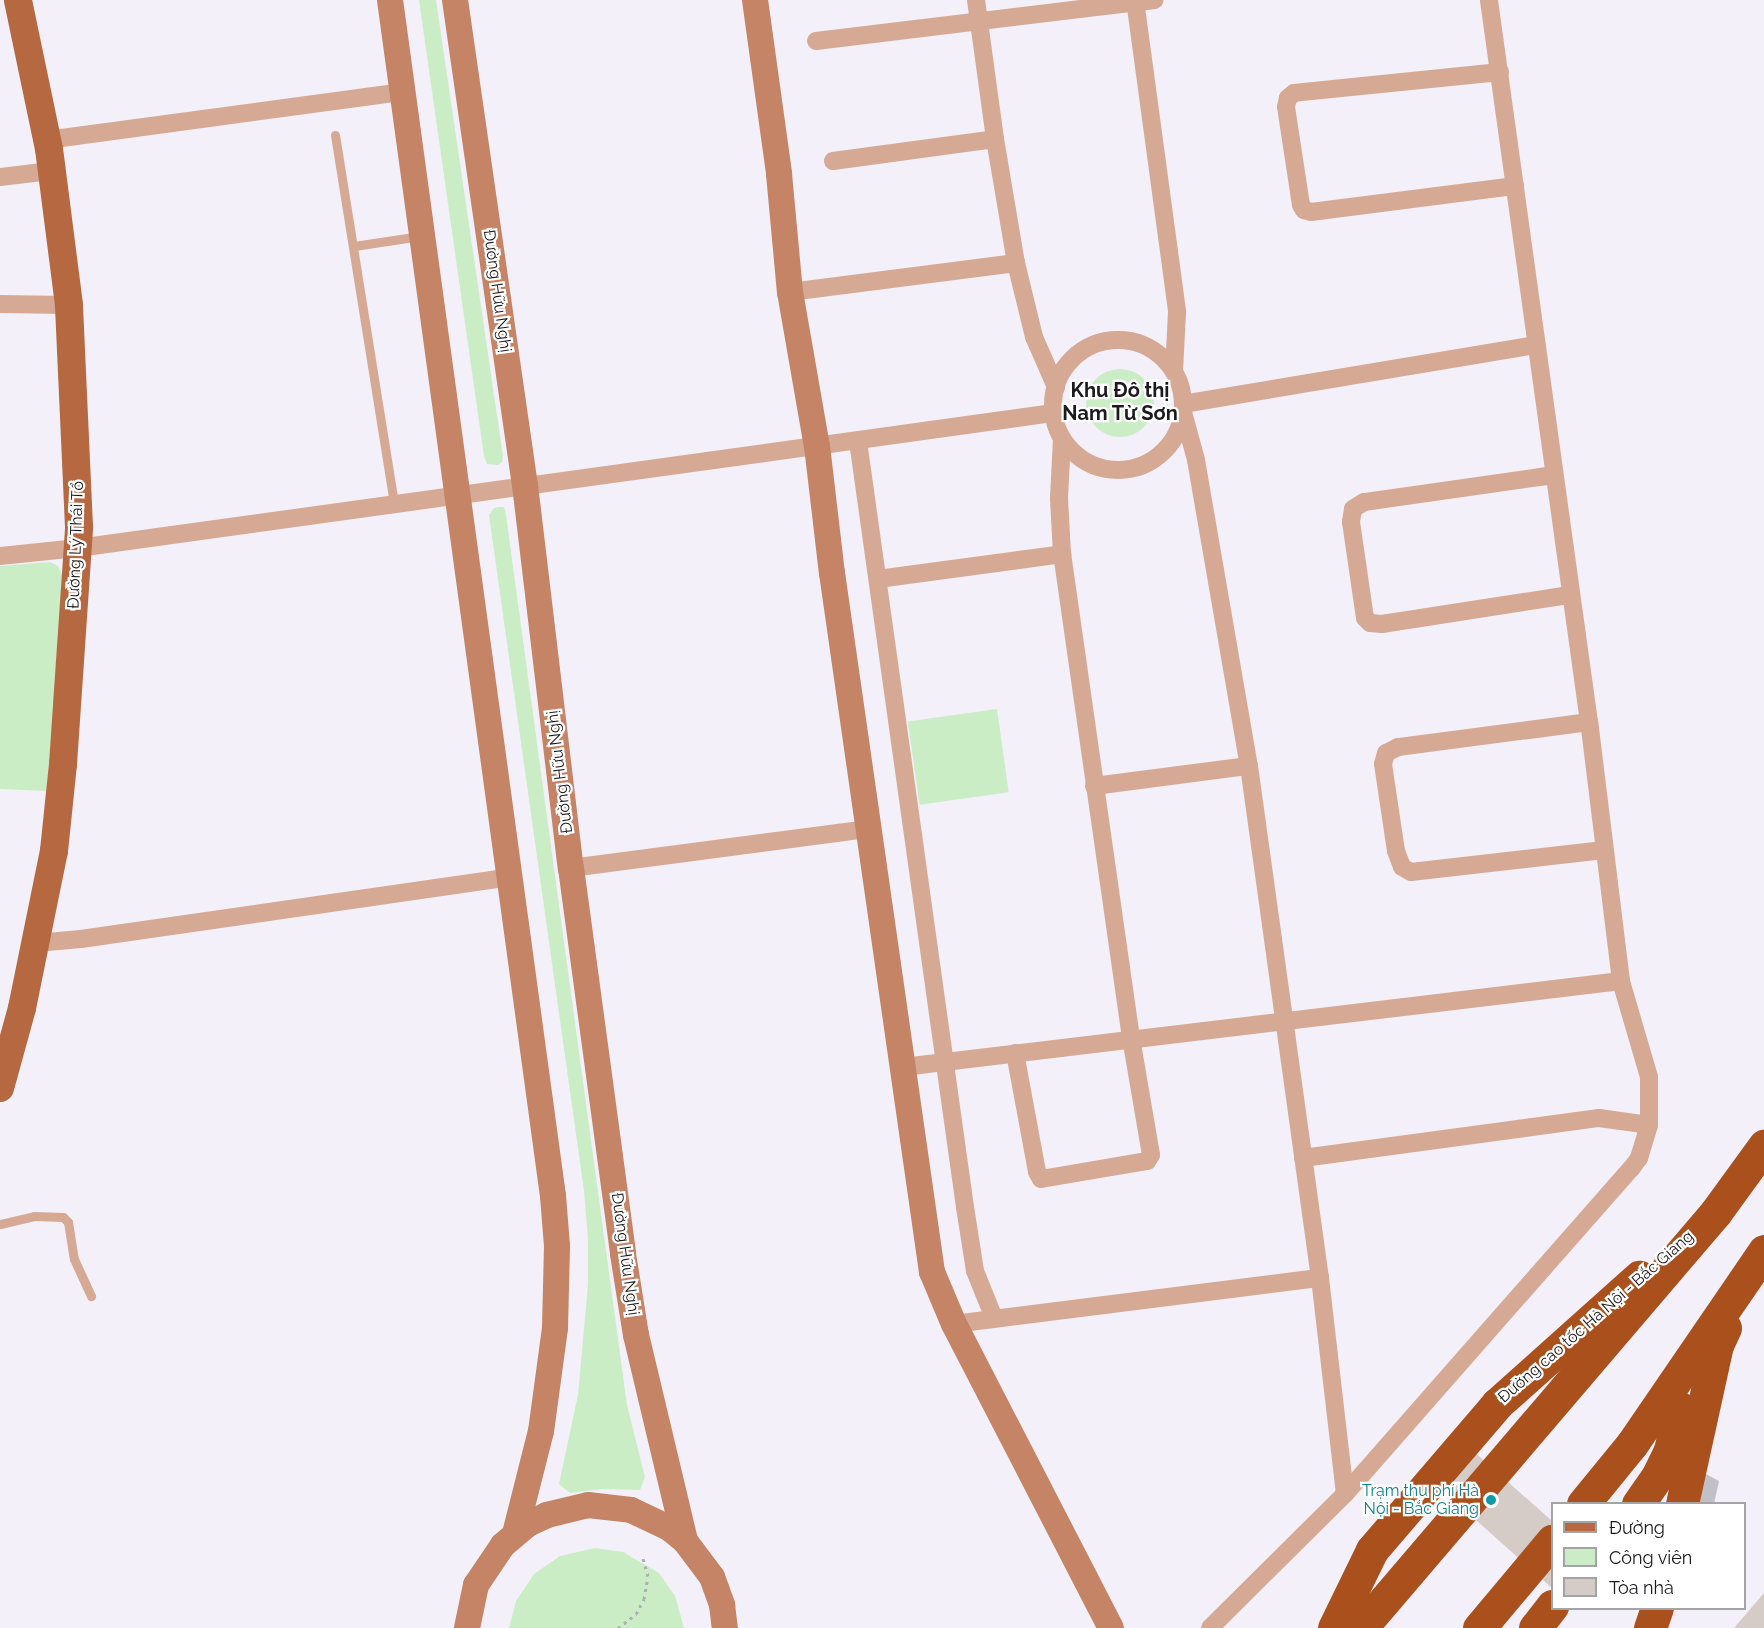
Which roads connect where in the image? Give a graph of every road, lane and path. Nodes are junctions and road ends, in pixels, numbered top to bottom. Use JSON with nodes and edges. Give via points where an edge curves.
{"nodes":[{"id":1,"x":18,"y":0,"type":"edge"},
{"id":2,"x":390,"y":0,"type":"edge"},
{"id":3,"x":455,"y":0,"type":"edge"},
{"id":4,"x":755,"y":0,"type":"edge"},
{"id":5,"x":976,"y":0,"type":"edge"},
{"id":6,"x":1155,"y":0,"type":"edge"},
{"id":7,"x":1489,"y":0,"type":"edge"},
{"id":8,"x":1135,"y":2,"type":"edge"},
{"id":9,"x":979,"y":20,"type":"junction"},
{"id":10,"x":816,"y":41,"type":"dead end"},
{"id":11,"x":1500,"y":72,"type":"junction"},
{"id":12,"x":403,"y":92,"type":"junction"},
{"id":13,"x":335,"y":135,"type":"dead end"},
{"id":14,"x":995,"y":139,"type":"junction"},
{"id":15,"x":47,"y":140,"type":"junction"},
{"id":16,"x":832,"y":161,"type":"dead end"},
{"id":17,"x":51,"y":171,"type":"junction"},
{"id":18,"x":0,"y":177,"type":"edge"},
{"id":19,"x":1515,"y":186,"type":"junction"},
{"id":20,"x":422,"y":236,"type":"junction"},
{"id":21,"x":354,"y":246,"type":"junction"},
{"id":22,"x":1016,"y":263,"type":"junction"},
{"id":23,"x":790,"y":292,"type":"junction"},
{"id":24,"x":0,"y":304,"type":"edge"},
{"id":25,"x":69,"y":305,"type":"junction"},
{"id":26,"x":1536,"y":345,"type":"junction"},
{"id":27,"x":1174,"y":371,"type":"junction"},
{"id":28,"x":1056,"y":387,"type":"junction"},
{"id":29,"x":1183,"y":408,"type":"junction"},
{"id":30,"x":1054,"y":413,"type":"junction"},
{"id":31,"x":1062,"y":438,"type":"junction"},
{"id":32,"x":858,"y":441,"type":"junction"},
{"id":33,"x":817,"y":446,"type":"junction"},
{"id":34,"x":1554,"y":475,"type":"junction"},
{"id":35,"x":525,"y":485,"type":"junction"},
{"id":36,"x":459,"y":494,"type":"junction"},
{"id":37,"x":394,"y":503,"type":"junction"},
{"id":38,"x":78,"y":548,"type":"junction"},
{"id":39,"x":1062,"y":554,"type":"junction"},
{"id":40,"x":0,"y":556,"type":"edge"},
{"id":41,"x":878,"y":579,"type":"junction"},
{"id":42,"x":1570,"y":595,"type":"junction"},
{"id":43,"x":1589,"y":722,"type":"junction"},
{"id":44,"x":1249,"y":766,"type":"junction"},
{"id":45,"x":1094,"y":786,"type":"junction"},
{"id":46,"x":868,"y":829,"type":"junction"},
{"id":47,"x":1604,"y":850,"type":"junction"},
{"id":48,"x":571,"y":868,"type":"junction"},
{"id":49,"x":512,"y":877,"type":"junction"},
{"id":50,"x":36,"y":943,"type":"junction"},
{"id":51,"x":1621,"y":981,"type":"junction"},
{"id":52,"x":1286,"y":1023,"type":"junction"},
{"id":53,"x":1131,"y":1038,"type":"junction"},
{"id":54,"x":1015,"y":1053,"type":"junction"},
{"id":55,"x":945,"y":1062,"type":"junction"},
{"id":56,"x":903,"y":1067,"type":"junction"},
{"id":57,"x":0,"y":1088,"type":"edge"},
{"id":58,"x":1649,"y":1125,"type":"junction"},
{"id":59,"x":1764,"y":1146,"type":"edge"},
{"id":60,"x":1303,"y":1158,"type":"junction"},
{"id":61,"x":1716,"y":1212,"type":"junction"},
{"id":62,"x":0,"y":1224,"type":"edge"},
{"id":63,"x":1763,"y":1252,"type":"edge"},
{"id":64,"x":1320,"y":1278,"type":"junction"},
{"id":65,"x":91,"y":1296,"type":"dead end"},
{"id":66,"x":994,"y":1318,"type":"junction"},
{"id":67,"x":954,"y":1324,"type":"junction"},
{"id":68,"x":1693,"y":1356,"type":"junction"},
{"id":69,"x":1345,"y":1494,"type":"junction"},
{"id":70,"x":1584,"y":1502,"type":"edge"},
{"id":71,"x":1639,"y":1502,"type":"edge"},
{"id":72,"x":1682,"y":1502,"type":"edge"},
{"id":73,"x":515,"y":1534,"type":"junction"},
{"id":74,"x":685,"y":1541,"type":"junction"},
{"id":75,"x":1551,"y":1542,"type":"edge"},
{"id":76,"x":643,"y":1558,"type":"dead end"},
{"id":77,"x":1551,"y":1607,"type":"edge"},
{"id":78,"x":1656,"y":1610,"type":"edge"},
{"id":79,"x":726,"y":1625,"type":"edge"},
{"id":80,"x":468,"y":1628,"type":"edge"},
{"id":81,"x":618,"y":1628,"type":"edge"},
{"id":82,"x":1111,"y":1628,"type":"edge"},
{"id":83,"x":1210,"y":1628,"type":"edge"},
{"id":84,"x":1334,"y":1628,"type":"edge"},
{"id":85,"x":1361,"y":1628,"type":"edge"},
{"id":86,"x":1479,"y":1628,"type":"edge"},
{"id":87,"x":1535,"y":1628,"type":"edge"},
{"id":88,"x":1650,"y":1628,"type":"edge"}],
"edges":[{"from":1,"to":15,"type":"main road","name":"Đường Lý Thái Tổ"},
{"from":2,"to":12,"type":"main road"},
{"from":3,"to":35,"type":"main road","name":"Đường Hữu Nghị"},
{"from":4,"to":23,"type":"main road","via":[[779,174]]},
{"from":5,"to":9,"type":"street"},
{"from":6,"to":8,"type":"street"},
{"from":7,"to":11,"type":"street"},
{"from":8,"to":9,"type":"street"},
{"from":8,"to":27,"type":"street","via":[[1177,312]]},
{"from":9,"to":10,"type":"street"},
{"from":9,"to":14,"type":"street"},
{"from":11,"to":19,"type":"street"},
{"from":11,"to":19,"type":"street","via":[[1294,93],[1286,107],[1300,206],[1304,210]]},
{"from":12,"to":15,"type":"street"},
{"from":12,"to":20,"type":"main road"},
{"from":13,"to":21,"type":"lane"},
{"from":14,"to":16,"type":"street"},
{"from":14,"to":22,"type":"street"},
{"from":15,"to":17,"type":"main road","name":"Đường Lý Thái Tổ"},
{"from":17,"to":18,"type":"street"},
{"from":17,"to":25,"type":"main road","name":"Đường Lý Thái Tổ"},
{"from":19,"to":26,"type":"street"},
{"from":20,"to":21,"type":"lane"},
{"from":20,"to":36,"type":"main road"},
{"from":21,"to":37,"type":"lane"},
{"from":22,"to":23,"type":"street"},
{"from":22,"to":28,"type":"street","via":[[1034,337]]},
{"from":23,"to":33,"type":"main road"},
{"from":24,"to":25,"type":"street"},
{"from":25,"to":38,"type":"main road","name":"Đường Lý Thái Tổ","via":[[79,477]]},
{"from":26,"to":29,"type":"street"},
{"from":26,"to":34,"type":"street"},
{"from":27,"to":28,"type":"street","via":[[1158,354],[1138,343],[1104,341],[1073,358]]},
{"from":27,"to":29,"type":"street"},
{"from":28,"to":30,"type":"street"},
{"from":29,"to":31,"type":"street","via":[[1180,426],[1168,446],[1154,459],[1133,468],[1111,469],[1089,463]]},
{"from":29,"to":44,"type":"street","via":[[1196,460]]},
{"from":30,"to":31,"type":"street"},
{"from":30,"to":32,"type":"street"},
{"from":31,"to":39,"type":"street"},
{"from":32,"to":33,"type":"street"},
{"from":32,"to":41,"type":"street"},
{"from":33,"to":35,"type":"street"},
{"from":33,"to":46,"type":"main road"},
{"from":34,"to":42,"type":"street"},
{"from":34,"to":42,"type":"street","via":[[1364,502],[1353,509],[1351,522],[1365,618],[1370,623]]},
{"from":35,"to":36,"type":"street"},
{"from":35,"to":48,"type":"main road","name":"Đường Hữu Nghị"},
{"from":36,"to":37,"type":"street"},
{"from":36,"to":49,"type":"main road"},
{"from":37,"to":38,"type":"street"},
{"from":38,"to":40,"type":"street"},
{"from":38,"to":50,"type":"main road","name":"Đường Lý Thái Tổ","via":[[54,851]]},
{"from":39,"to":41,"type":"street"},
{"from":39,"to":45,"type":"street"},
{"from":41,"to":55,"type":"street"},
{"from":42,"to":43,"type":"street"},
{"from":43,"to":47,"type":"street"},
{"from":43,"to":47,"type":"street","via":[[1398,747],[1386,753],[1383,764],[1396,851],[1402,867],[1412,872]]},
{"from":44,"to":45,"type":"street"},
{"from":44,"to":52,"type":"street"},
{"from":45,"to":53,"type":"street"},
{"from":46,"to":48,"type":"street"},
{"from":46,"to":56,"type":"main road"},
{"from":47,"to":51,"type":"street"},
{"from":48,"to":74,"type":"main road","name":"Đường Hữu Nghị","via":[[635,1325]]},
{"from":49,"to":50,"type":"street"},
{"from":49,"to":73,"type":"main road","via":[[548,1146],[557,1246],[555,1328],[548,1389]]},
{"from":50,"to":57,"type":"main road","name":"Đường Lý Thái Tổ"},
{"from":51,"to":52,"type":"street"},
{"from":51,"to":58,"type":"street","via":[[1649,1077]]},
{"from":52,"to":53,"type":"street"},
{"from":52,"to":60,"type":"street"},
{"from":53,"to":54,"type":"street"},
{"from":53,"to":54,"type":"street","via":[[1151,1155],[1147,1161],[1049,1179],[1041,1179],[1037,1172]]},
{"from":54,"to":55,"type":"street"},
{"from":55,"to":56,"type":"street"},
{"from":55,"to":66,"type":"street","via":[[975,1271]]},
{"from":56,"to":67,"type":"main road","via":[[932,1272]]},
{"from":58,"to":60,"type":"street","via":[[1599,1118]]},
{"from":58,"to":69,"type":"street","via":[[1639,1158],[1631,1169]]},
{"from":59,"to":61,"type":"highway","name":"Đường cao tốc Hà Nội - Bắc Giang"},
{"from":60,"to":64,"type":"street"},
{"from":61,"to":84,"type":"highway","name":"Đường cao tốc Hà Nội - Bắc Giang","via":[[1497,1404],[1372,1550]]},
{"from":61,"to":85,"type":"highway","name":"Đường cao tốc Hà Nội - Bắc Giang"},
{"from":62,"to":65,"type":"lane","via":[[34,1216],[63,1217],[68,1222],[74,1259]]},
{"from":63,"to":68,"type":"highway"},
{"from":63,"to":72,"type":"highway","via":[[1717,1345]]},
{"from":64,"to":66,"type":"street"},
{"from":64,"to":69,"type":"street"},
{"from":66,"to":67,"type":"street"},
{"from":67,"to":82,"type":"main road"},
{"from":68,"to":70,"type":"highway","via":[[1632,1444]]},
{"from":68,"to":71,"type":"highway","via":[[1670,1450],[1659,1475]]},
{"from":69,"to":83,"type":"street"},
{"from":73,"to":74,"type":"main road","via":[[547,1515],[567,1509],[610,1506],[651,1517]]},
{"from":73,"to":80,"type":"main road","via":[[483,1571],[471,1601]]},
{"from":74,"to":79,"type":"main road","via":[[712,1577]]},
{"from":75,"to":86,"type":"highway"},
{"from":76,"to":81,"type":"path","via":[[648,1576],[645,1599],[636,1614]]},
{"from":77,"to":87,"type":"highway"},
{"from":78,"to":88,"type":"highway"}]}
